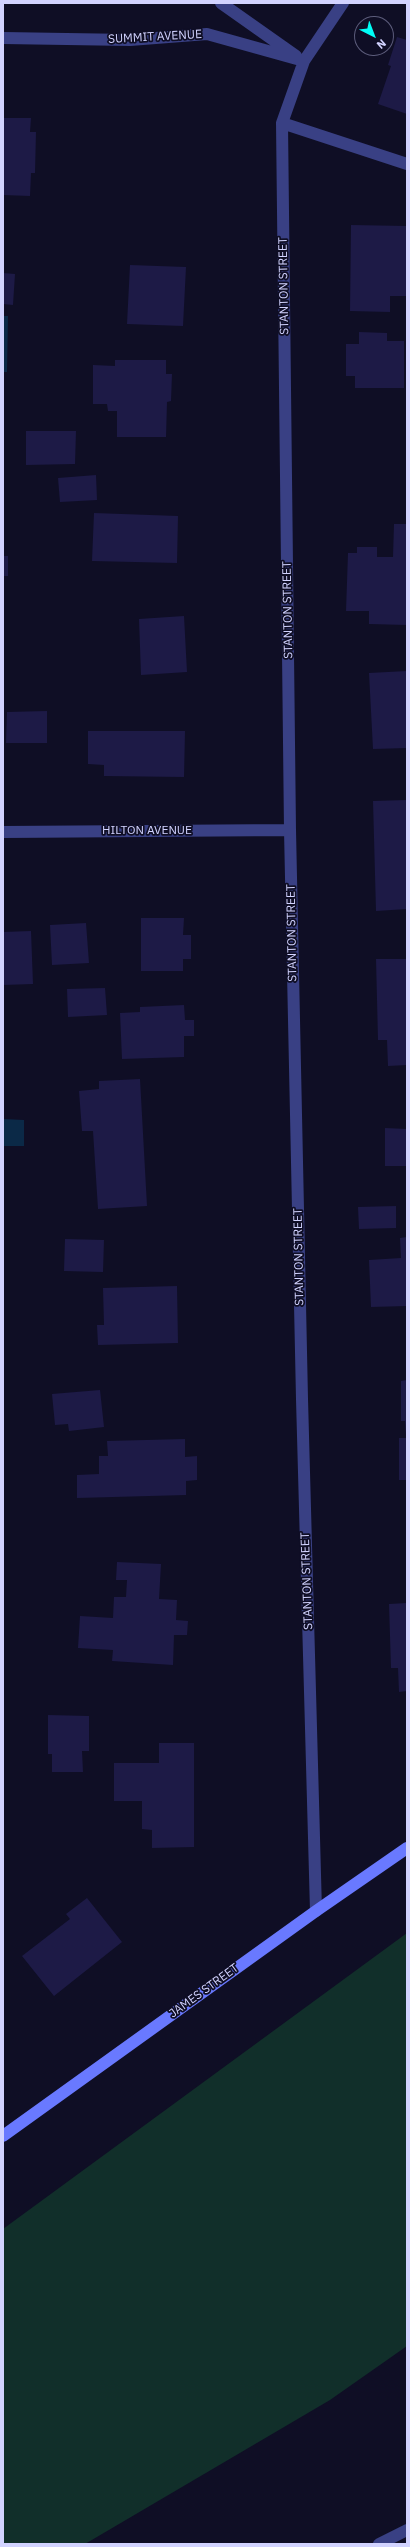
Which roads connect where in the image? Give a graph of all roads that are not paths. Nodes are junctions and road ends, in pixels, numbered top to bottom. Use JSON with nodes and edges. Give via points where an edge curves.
{"nodes":[{"id":1,"x":221,"y":3,"type":"edge"},
{"id":2,"x":343,"y":3,"type":"edge"},
{"id":3,"x":3,"y":38,"type":"edge"},
{"id":4,"x":304,"y":61,"type":"junction"},
{"id":5,"x":282,"y":123,"type":"junction"},
{"id":6,"x":407,"y":164,"type":"edge"},
{"id":7,"x":290,"y":830,"type":"junction"},
{"id":8,"x":3,"y":832,"type":"edge"},
{"id":9,"x":407,"y":1848,"type":"edge"},
{"id":10,"x":316,"y":1911,"type":"junction"},
{"id":11,"x":3,"y":2136,"type":"edge"},
{"id":12,"x":407,"y":2530,"type":"edge"},
{"id":13,"x":379,"y":2544,"type":"edge"}],
"edges":[{"from":1,"to":4,"type":"street"},
{"from":2,"to":4,"type":"street","name":"STANTON STREET"},
{"from":3,"to":4,"type":"street","name":"SUMMIT AVENUE","via":[[130,40],[207,34]]},
{"from":4,"to":5,"type":"street","name":"STANTON STREET"},
{"from":5,"to":6,"type":"street"},
{"from":5,"to":7,"type":"street","name":"STANTON STREET"},
{"from":7,"to":8,"type":"street","name":"HILTON AVENUE"},
{"from":7,"to":10,"type":"street","name":"STANTON STREET"},
{"from":9,"to":10,"type":"main road","name":"JAMES STREET"},
{"from":10,"to":11,"type":"main road","name":"JAMES STREET"},
{"from":12,"to":13,"type":"street"}]}
